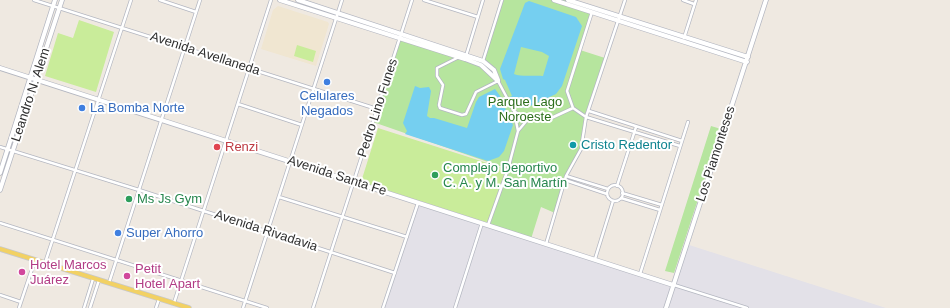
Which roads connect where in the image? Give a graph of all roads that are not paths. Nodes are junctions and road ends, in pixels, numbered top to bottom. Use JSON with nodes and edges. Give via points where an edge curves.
{"nodes":[{"id":1,"x":34,"y":0,"type":"edge"},
{"id":2,"x":55,"y":0,"type":"edge"},
{"id":3,"x":62,"y":0,"type":"edge"},
{"id":4,"x":131,"y":0,"type":"edge"},
{"id":5,"x":160,"y":0,"type":"edge"},
{"id":6,"x":200,"y":0,"type":"edge"},
{"id":7,"x":271,"y":0,"type":"edge"},
{"id":8,"x":280,"y":0,"type":"edge"},
{"id":9,"x":298,"y":0,"type":"edge"},
{"id":10,"x":342,"y":0,"type":"edge"},
{"id":11,"x":412,"y":0,"type":"edge"},
{"id":12,"x":424,"y":0,"type":"edge"},
{"id":13,"x":483,"y":0,"type":"edge"},
{"id":14,"x":502,"y":0,"type":"edge"},
{"id":15,"x":554,"y":0,"type":"edge"},
{"id":16,"x":568,"y":0,"type":"edge"},
{"id":17,"x":625,"y":0,"type":"edge"},
{"id":18,"x":683,"y":0,"type":"edge"},
{"id":19,"x":696,"y":0,"type":"edge"},
{"id":20,"x":766,"y":0,"type":"edge"},
{"id":21,"x":694,"y":4,"type":"junction"},
{"id":22,"x":53,"y":6,"type":"junction"},
{"id":23,"x":59,"y":8,"type":"junction"},
{"id":24,"x":196,"y":12,"type":"junction"},
{"id":25,"x":592,"y":12,"type":"junction"},
{"id":26,"x":338,"y":13,"type":"junction"},
{"id":27,"x":478,"y":17,"type":"junction"},
{"id":28,"x":336,"y":18,"type":"junction"},
{"id":29,"x":619,"y":18,"type":"junction"},
{"id":30,"x":122,"y":28,"type":"junction"},
{"id":31,"x":402,"y":33,"type":"junction"},
{"id":32,"x":400,"y":39,"type":"junction"},
{"id":33,"x":684,"y":40,"type":"junction"},
{"id":34,"x":185,"y":48,"type":"junction"},
{"id":35,"x":466,"y":56,"type":"junction"},
{"id":36,"x":460,"y":57,"type":"junction"},
{"id":37,"x":483,"y":60,"type":"junction"},
{"id":38,"x":747,"y":60,"type":"junction"},
{"id":39,"x":481,"y":65,"type":"junction"},
{"id":40,"x":0,"y":68,"type":"edge"},
{"id":41,"x":249,"y":68,"type":"junction"},
{"id":42,"x":30,"y":78,"type":"junction"},
{"id":43,"x":36,"y":80,"type":"junction"},
{"id":44,"x":498,"y":81,"type":"junction"},
{"id":45,"x":314,"y":90,"type":"junction"},
{"id":46,"x":99,"y":99,"type":"junction"},
{"id":47,"x":238,"y":104,"type":"junction"},
{"id":48,"x":573,"y":108,"type":"junction"},
{"id":49,"x":377,"y":109,"type":"junction"},
{"id":50,"x":514,"y":111,"type":"junction"},
{"id":51,"x":589,"y":111,"type":"junction"},
{"id":52,"x":586,"y":117,"type":"junction"},
{"id":53,"x":162,"y":119,"type":"junction"},
{"id":54,"x":526,"y":120,"type":"junction"},
{"id":55,"x":688,"y":122,"type":"dead end"},
{"id":56,"x":302,"y":125,"type":"junction"},
{"id":57,"x":636,"y":127,"type":"junction"},
{"id":58,"x":518,"y":131,"type":"junction"},
{"id":59,"x":634,"y":132,"type":"junction"},
{"id":60,"x":227,"y":140,"type":"junction"},
{"id":61,"x":682,"y":141,"type":"junction"},
{"id":62,"x":680,"y":146,"type":"junction"},
{"id":63,"x":0,"y":147,"type":"edge"},
{"id":64,"x":8,"y":149,"type":"junction"},
{"id":65,"x":12,"y":151,"type":"junction"},
{"id":66,"x":290,"y":161,"type":"junction"},
{"id":67,"x":75,"y":170,"type":"junction"},
{"id":68,"x":0,"y":173,"type":"edge"},
{"id":69,"x":566,"y":176,"type":"junction"},
{"id":70,"x":565,"y":180,"type":"junction"},
{"id":71,"x":354,"y":182,"type":"junction"},
{"id":72,"x":617,"y":186,"type":"junction"},
{"id":73,"x":608,"y":189,"type":"junction"},
{"id":74,"x":0,"y":190,"type":"edge"},
{"id":75,"x":139,"y":190,"type":"junction"},
{"id":76,"x":622,"y":193,"type":"junction"},
{"id":77,"x":607,"y":194,"type":"junction"},
{"id":78,"x":279,"y":197,"type":"junction"},
{"id":79,"x":621,"y":198,"type":"junction"},
{"id":80,"x":613,"y":201,"type":"junction"},
{"id":81,"x":418,"y":202,"type":"junction"},
{"id":82,"x":662,"y":205,"type":"junction"},
{"id":83,"x":204,"y":210,"type":"junction"},
{"id":84,"x":660,"y":210,"type":"junction"},
{"id":85,"x":342,"y":218,"type":"junction"},
{"id":86,"x":0,"y":223,"type":"edge"},
{"id":87,"x":482,"y":223,"type":"junction"},
{"id":88,"x":488,"y":225,"type":"junction"},
{"id":89,"x":268,"y":231,"type":"junction"},
{"id":90,"x":407,"y":237,"type":"junction"},
{"id":91,"x":53,"y":240,"type":"junction"},
{"id":92,"x":546,"y":244,"type":"junction"},
{"id":93,"x":0,"y":249,"type":"edge"},
{"id":94,"x":331,"y":252,"type":"junction"},
{"id":95,"x":35,"y":260,"type":"junction"},
{"id":96,"x":117,"y":260,"type":"junction"},
{"id":97,"x":596,"y":260,"type":"junction"},
{"id":98,"x":45,"y":263,"type":"junction"},
{"id":99,"x":395,"y":273,"type":"junction"},
{"id":100,"x":640,"y":274,"type":"junction"},
{"id":101,"x":94,"y":278,"type":"junction"},
{"id":102,"x":99,"y":280,"type":"junction"},
{"id":103,"x":182,"y":280,"type":"junction"},
{"id":104,"x":109,"y":283,"type":"junction"},
{"id":105,"x":673,"y":284,"type":"junction"},
{"id":106,"x":0,"y":296,"type":"edge"},
{"id":107,"x":159,"y":299,"type":"junction"},
{"id":108,"x":246,"y":301,"type":"junction"},
{"id":109,"x":21,"y":302,"type":"junction"},
{"id":110,"x":174,"y":303,"type":"junction"},
{"id":111,"x":19,"y":308,"type":"edge"},
{"id":112,"x":84,"y":308,"type":"edge"},
{"id":113,"x":90,"y":308,"type":"edge"},
{"id":114,"x":156,"y":308,"type":"edge"},
{"id":115,"x":189,"y":308,"type":"edge"},
{"id":116,"x":244,"y":308,"type":"edge"},
{"id":117,"x":267,"y":308,"type":"edge"},
{"id":118,"x":314,"y":308,"type":"edge"},
{"id":119,"x":384,"y":308,"type":"edge"},
{"id":120,"x":455,"y":308,"type":"edge"},
{"id":121,"x":666,"y":308,"type":"edge"},
{"id":122,"x":748,"y":308,"type":"edge"}],
"edges":[{"from":1,"to":22,"type":"street","name":"Avenida Avellaneda"},
{"from":2,"to":22,"type":"street","name":"Leandro N. Alem"},
{"from":3,"to":23,"type":"street","name":"Leandro N. Alem"},
{"from":4,"to":30,"type":"street"},
{"from":5,"to":24,"type":"street"},
{"from":6,"to":24,"type":"street"},
{"from":7,"to":41,"type":"street"},
{"from":8,"to":28,"type":"street"},
{"from":9,"to":26,"type":"street"},
{"from":10,"to":26,"type":"street"},
{"from":11,"to":31,"type":"street","name":"Pedro Lino Funes"},
{"from":12,"to":27,"type":"street"},
{"from":13,"to":27,"type":"street"},
{"from":14,"to":37,"type":"street"},
{"from":15,"to":25,"type":"street"},
{"from":16,"to":29,"type":"street"},
{"from":17,"to":29,"type":"street"},
{"from":18,"to":21,"type":"street"},
{"from":19,"to":21,"type":"street"},
{"from":20,"to":38,"type":"street","name":"Los Piamonteses"},
{"from":21,"to":33,"type":"street"},
{"from":22,"to":23,"type":"street","name":"Avenida Avellaneda"},
{"from":22,"to":42,"type":"street","name":"Leandro N. Alem"},
{"from":23,"to":30,"type":"street","name":"Avenida Avellaneda"},
{"from":23,"to":43,"type":"street","name":"Leandro N. Alem"},
{"from":24,"to":34,"type":"street"},
{"from":25,"to":29,"type":"street"},
{"from":25,"to":48,"type":"street","via":[[567,91]]},
{"from":26,"to":28,"type":"street"},
{"from":26,"to":31,"type":"street"},
{"from":27,"to":35,"type":"street"},
{"from":28,"to":32,"type":"street"},
{"from":28,"to":45,"type":"street"},
{"from":29,"to":33,"type":"street"},
{"from":29,"to":51,"type":"street"},
{"from":30,"to":34,"type":"street","name":"Avenida Avellaneda"},
{"from":30,"to":46,"type":"street"},
{"from":31,"to":32,"type":"street","name":"Pedro Lino Funes"},
{"from":31,"to":35,"type":"street"},
{"from":32,"to":36,"type":"street"},
{"from":32,"to":49,"type":"street","name":"Pedro Lino Funes"},
{"from":33,"to":38,"type":"street"},
{"from":34,"to":41,"type":"street","name":"Avenida Avellaneda"},
{"from":34,"to":53,"type":"street"},
{"from":35,"to":36,"type":"street"},
{"from":35,"to":37,"type":"street"},
{"from":35,"to":39,"type":"street"},
{"from":36,"to":44,"type":"street","via":[[437,68],[437,76],[443,85],[440,108],[466,114],[476,92]]},
{"from":37,"to":39,"type":"street"},
{"from":37,"to":44,"type":"street","via":[[494,70]]},
{"from":38,"to":105,"type":"street","name":"Los Piamonteses"},
{"from":39,"to":44,"type":"street"},
{"from":40,"to":42,"type":"street","name":"Avenida Santa Fe"},
{"from":41,"to":45,"type":"street","name":"Avenida Avellaneda"},
{"from":41,"to":47,"type":"street"},
{"from":42,"to":43,"type":"street","name":"Avenida Santa Fe"},
{"from":42,"to":64,"type":"street","name":"Leandro N. Alem"},
{"from":43,"to":46,"type":"street","name":"Avenida Santa Fe"},
{"from":43,"to":65,"type":"street","name":"Leandro N. Alem"},
{"from":44,"to":50,"type":"street"},
{"from":45,"to":49,"type":"street","name":"Avenida Avellaneda"},
{"from":45,"to":56,"type":"street"},
{"from":46,"to":53,"type":"street","name":"Avenida Santa Fe"},
{"from":46,"to":67,"type":"street"},
{"from":47,"to":56,"type":"street"},
{"from":47,"to":60,"type":"street"},
{"from":48,"to":52,"type":"street"},
{"from":48,"to":54,"type":"street","via":[[547,120]]},
{"from":49,"to":71,"type":"street","name":"Pedro Lino Funes"},
{"from":50,"to":54,"type":"street"},
{"from":50,"to":58,"type":"street"},
{"from":51,"to":52,"type":"street"},
{"from":51,"to":57,"type":"street"},
{"from":52,"to":59,"type":"street"},
{"from":52,"to":69,"type":"street","via":[[581,150]]},
{"from":53,"to":60,"type":"street","name":"Avenida Santa Fe"},
{"from":53,"to":75,"type":"street"},
{"from":54,"to":58,"type":"street"},
{"from":55,"to":61,"type":"street"},
{"from":56,"to":66,"type":"street"},
{"from":57,"to":59,"type":"street"},
{"from":57,"to":61,"type":"street"},
{"from":58,"to":88,"type":"street","via":[[508,169]]},
{"from":59,"to":62,"type":"street"},
{"from":59,"to":72,"type":"street"},
{"from":60,"to":66,"type":"street","name":"Avenida Santa Fe"},
{"from":60,"to":83,"type":"street"},
{"from":61,"to":62,"type":"street"},
{"from":62,"to":82,"type":"street"},
{"from":63,"to":64,"type":"street","name":"Avenida Rivadavia"},
{"from":64,"to":65,"type":"street","name":"Avenida Rivadavia"},
{"from":64,"to":68,"type":"street","name":"Leandro N. Alem"},
{"from":65,"to":67,"type":"street","name":"Avenida Rivadavia"},
{"from":65,"to":74,"type":"street","name":"Leandro N. Alem"},
{"from":66,"to":71,"type":"street","name":"Avenida Santa Fe"},
{"from":66,"to":78,"type":"street"},
{"from":67,"to":75,"type":"street","name":"Avenida Rivadavia"},
{"from":67,"to":91,"type":"street"},
{"from":69,"to":70,"type":"street"},
{"from":69,"to":73,"type":"street"},
{"from":70,"to":77,"type":"street"},
{"from":70,"to":92,"type":"street"},
{"from":71,"to":81,"type":"street","name":"Avenida Santa Fe"},
{"from":71,"to":85,"type":"street","name":"Pedro Lino Funes"},
{"from":72,"to":73,"type":"street"},
{"from":72,"to":76,"type":"street"},
{"from":73,"to":77,"type":"street"},
{"from":75,"to":83,"type":"street","name":"Avenida Rivadavia"},
{"from":75,"to":96,"type":"street"},
{"from":76,"to":79,"type":"street"},
{"from":76,"to":82,"type":"street"},
{"from":77,"to":80,"type":"street"},
{"from":78,"to":85,"type":"street"},
{"from":78,"to":89,"type":"street"},
{"from":79,"to":80,"type":"street"},
{"from":79,"to":84,"type":"street"},
{"from":80,"to":97,"type":"street"},
{"from":81,"to":87,"type":"street","name":"Avenida Santa Fe"},
{"from":81,"to":90,"type":"street"},
{"from":82,"to":84,"type":"street"},
{"from":83,"to":89,"type":"street","name":"Avenida Rivadavia"},
{"from":83,"to":103,"type":"street"},
{"from":84,"to":100,"type":"street"},
{"from":85,"to":90,"type":"street"},
{"from":85,"to":94,"type":"street","name":"Pedro Lino Funes"},
{"from":86,"to":91,"type":"street"},
{"from":87,"to":88,"type":"street","name":"Avenida Santa Fe"},
{"from":87,"to":120,"type":"street"},
{"from":88,"to":92,"type":"street","name":"Avenida Santa Fe"},
{"from":89,"to":94,"type":"street","name":"Avenida Rivadavia"},
{"from":89,"to":108,"type":"street"},
{"from":90,"to":99,"type":"street"},
{"from":91,"to":96,"type":"street"},
{"from":91,"to":98,"type":"street"},
{"from":92,"to":97,"type":"street","name":"Avenida Santa Fe"},
{"from":93,"to":95,"type":"main road"},
{"from":94,"to":99,"type":"street","name":"Avenida Rivadavia"},
{"from":94,"to":118,"type":"street","name":"Pedro Lino Funes"},
{"from":95,"to":98,"type":"main road"},
{"from":95,"to":109,"type":"street"},
{"from":96,"to":103,"type":"street"},
{"from":96,"to":104,"type":"street"},
{"from":97,"to":100,"type":"street","name":"Avenida Santa Fe"},
{"from":98,"to":101,"type":"main road"},
{"from":99,"to":119,"type":"street"},
{"from":100,"to":105,"type":"street","name":"Avenida Santa Fe"},
{"from":101,"to":102,"type":"main road"},
{"from":101,"to":112,"type":"street"},
{"from":102,"to":104,"type":"main road"},
{"from":102,"to":113,"type":"street"},
{"from":103,"to":108,"type":"street"},
{"from":103,"to":110,"type":"street"},
{"from":104,"to":107,"type":"main road"},
{"from":105,"to":121,"type":"street","name":"Los Piamonteses"},
{"from":105,"to":122,"type":"street"},
{"from":106,"to":109,"type":"street"},
{"from":107,"to":110,"type":"main road"},
{"from":107,"to":114,"type":"street"},
{"from":108,"to":116,"type":"street"},
{"from":108,"to":117,"type":"street"},
{"from":109,"to":111,"type":"street"},
{"from":110,"to":115,"type":"main road"}]}
